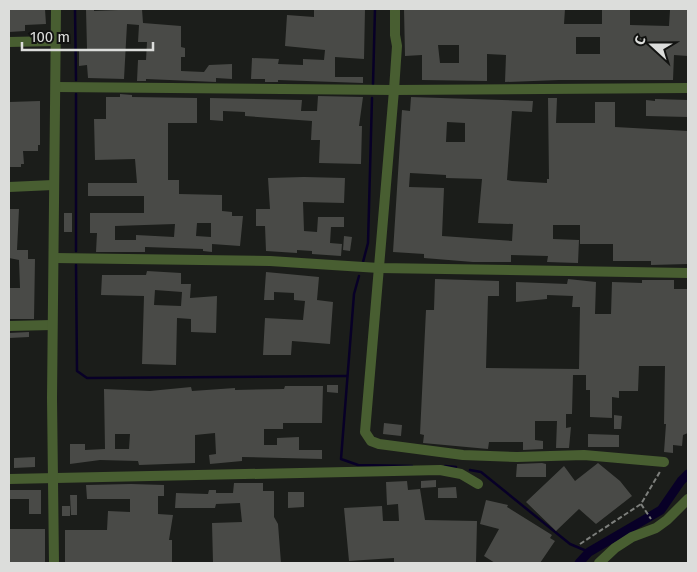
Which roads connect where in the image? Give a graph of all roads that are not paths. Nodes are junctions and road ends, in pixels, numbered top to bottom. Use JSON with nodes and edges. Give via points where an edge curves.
{"nodes":[{"id":1,"x":56,"y":9,"type":"edge"},
{"id":2,"x":395,"y":9,"type":"edge"},
{"id":3,"x":56,"y":41,"type":"junction"},
{"id":4,"x":9,"y":42,"type":"edge"},
{"id":5,"x":56,"y":86,"type":"junction"},
{"id":6,"x":688,"y":88,"type":"edge"},
{"id":7,"x":394,"y":90,"type":"junction"},
{"id":8,"x":53,"y":185,"type":"junction"},
{"id":9,"x":9,"y":187,"type":"edge"},
{"id":10,"x":54,"y":258,"type":"junction"},
{"id":11,"x":379,"y":268,"type":"junction"},
{"id":12,"x":688,"y":273,"type":"edge"},
{"id":13,"x":52,"y":325,"type":"junction"},
{"id":14,"x":9,"y":326,"type":"edge"},
{"id":15,"x":463,"y":455,"type":"junction"},
{"id":16,"x":664,"y":462,"type":"road end"},
{"id":17,"x":461,"y":474,"type":"junction"},
{"id":18,"x":9,"y":478,"type":"edge"},
{"id":19,"x":52,"y":478,"type":"junction"},
{"id":20,"x":478,"y":484,"type":"dead end"},
{"id":21,"x":688,"y":499,"type":"edge"},
{"id":22,"x":54,"y":563,"type":"edge"},
{"id":23,"x":599,"y":563,"type":"edge"}],
"edges":[{"from":1,"to":3,"type":"street"},
{"from":2,"to":7,"type":"street"},
{"from":3,"to":4,"type":"street"},
{"from":3,"to":5,"type":"street"},
{"from":5,"to":7,"type":"street"},
{"from":5,"to":8,"type":"street"},
{"from":6,"to":7,"type":"street"},
{"from":7,"to":11,"type":"street"},
{"from":8,"to":9,"type":"street"},
{"from":8,"to":10,"type":"street"},
{"from":10,"to":11,"type":"street","via":[[270,261]]},
{"from":10,"to":13,"type":"street"},
{"from":11,"to":12,"type":"street"},
{"from":11,"to":15,"type":"street","via":[[366,437],[389,446]]},
{"from":13,"to":14,"type":"street"},
{"from":13,"to":19,"type":"street"},
{"from":15,"to":16,"type":"street","via":[[584,455]]},
{"from":15,"to":17,"type":"street"},
{"from":17,"to":19,"type":"street","via":[[440,470],[401,470]]},
{"from":17,"to":20,"type":"street"},
{"from":18,"to":19,"type":"street"},
{"from":19,"to":22,"type":"street"},
{"from":21,"to":23,"type":"street","via":[[656,528],[632,537]]}]}
